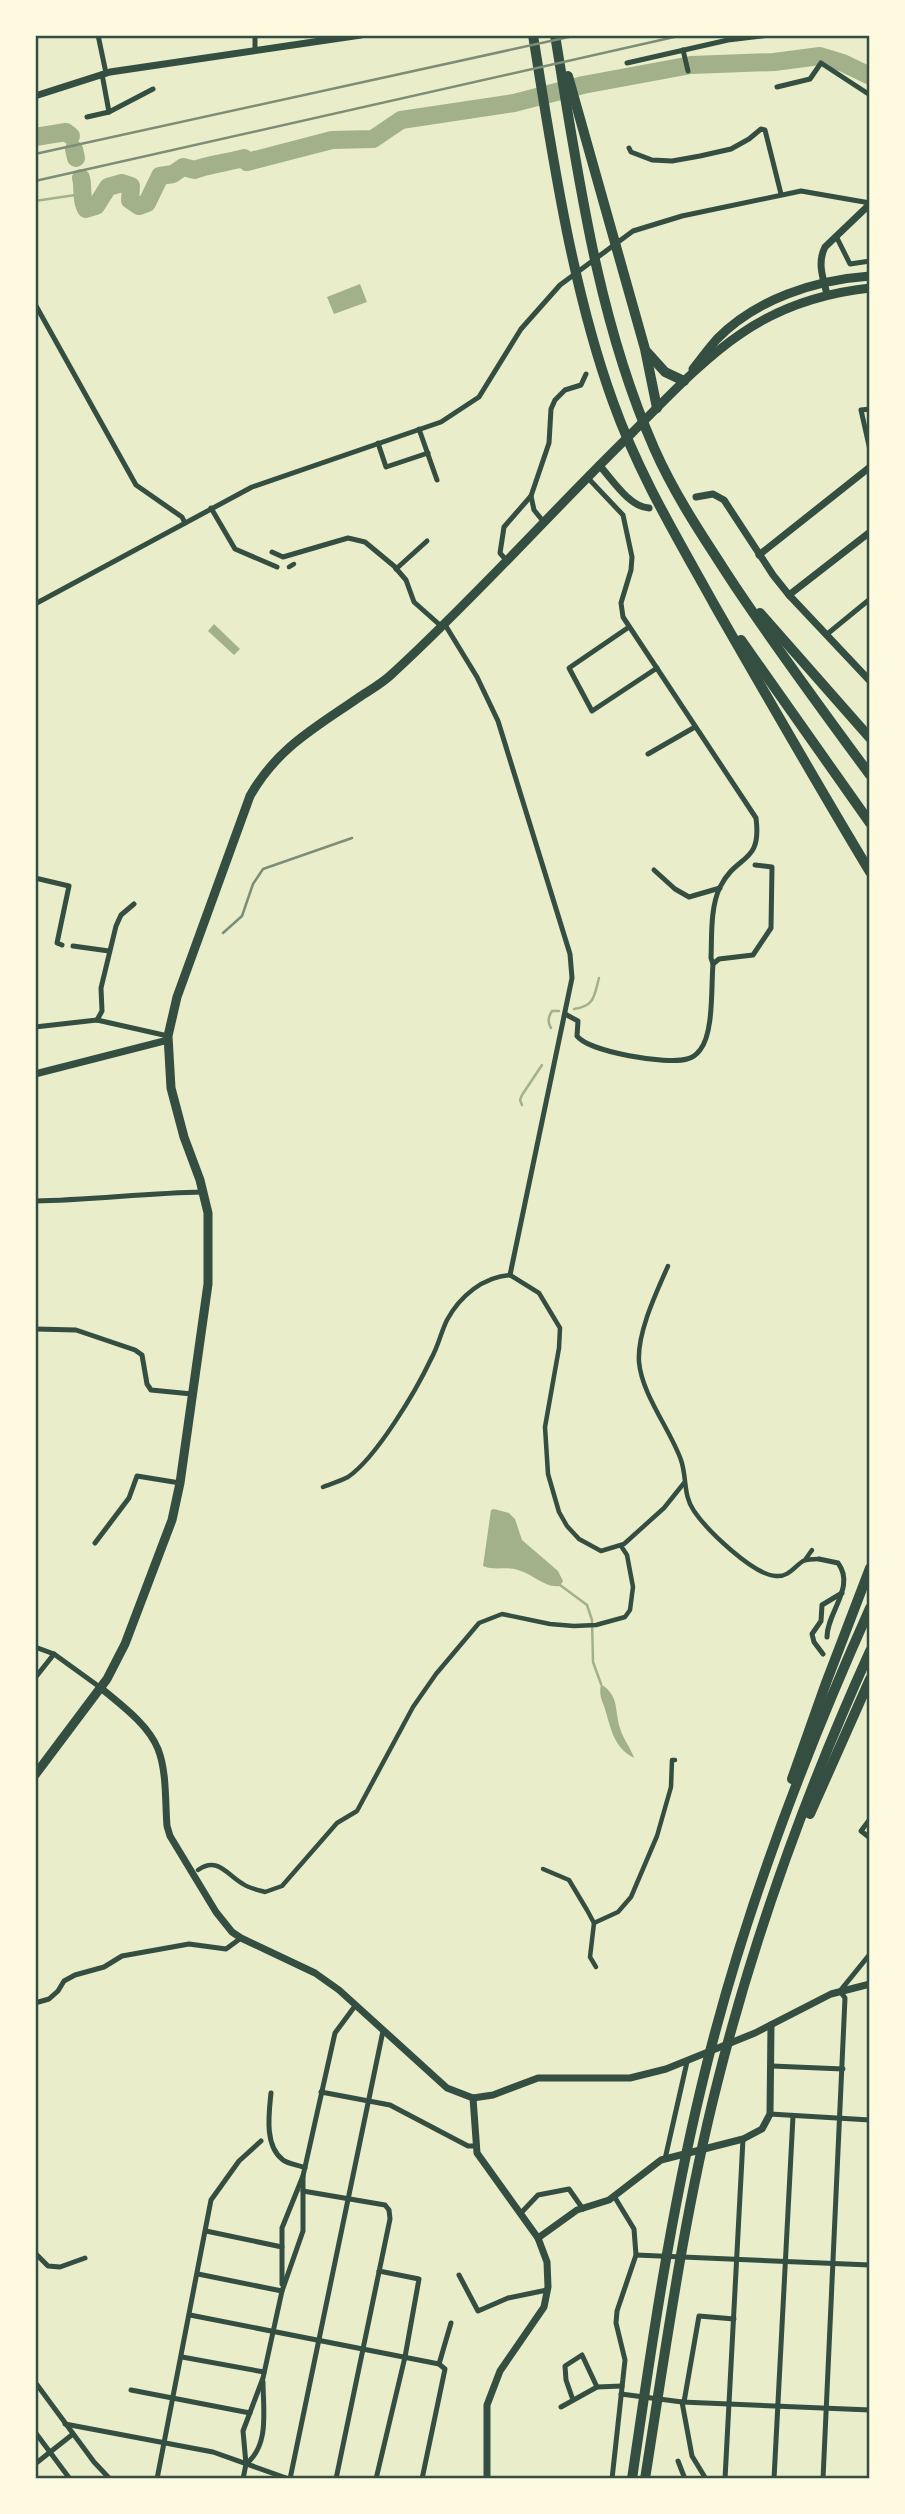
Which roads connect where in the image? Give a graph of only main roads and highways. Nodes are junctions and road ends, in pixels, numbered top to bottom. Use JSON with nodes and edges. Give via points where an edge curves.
{"nodes":[{"id":1,"x":533,"y":35,"type":"edge"},
{"id":2,"x":556,"y":35,"type":"edge"},
{"id":3,"x":870,"y":276,"type":"edge"},
{"id":4,"x":870,"y":288,"type":"edge"},
{"id":5,"x":645,"y":349,"type":"junction"},
{"id":6,"x":684,"y":381,"type":"junction"},
{"id":7,"x":676,"y":390,"type":"junction"},
{"id":8,"x":657,"y":408,"type":"junction"},
{"id":9,"x":736,"y":587,"type":"junction"},
{"id":10,"x":713,"y":602,"type":"junction"},
{"id":11,"x":870,"y":738,"type":"edge"},
{"id":12,"x":870,"y":775,"type":"edge"},
{"id":13,"x":870,"y":822,"type":"edge"},
{"id":14,"x":870,"y":872,"type":"edge"},
{"id":15,"x":870,"y":1568,"type":"edge"},
{"id":16,"x":870,"y":1608,"type":"edge"},
{"id":17,"x":870,"y":1651,"type":"edge"},
{"id":18,"x":870,"y":1679,"type":"edge"},
{"id":19,"x":35,"y":1775,"type":"edge"},
{"id":20,"x":757,"y":1897,"type":"junction"},
{"id":21,"x":770,"y":1904,"type":"junction"},
{"id":22,"x":632,"y":2479,"type":"edge"},
{"id":23,"x":645,"y":2479,"type":"edge"}],
"edges":[{"from":1,"to":10,"type":"highway","via":[[580,285],[613,402],[652,504]]},
{"from":2,"to":5,"type":"highway"},
{"from":2,"to":9,"type":"highway","via":[[589,230],[611,323],[645,427],[677,494]]},
{"from":3,"to":6,"type":"highway","via":[[824,282],[780,297],[734,324]]},
{"from":4,"to":7,"type":"highway","via":[[827,294],[773,315],[740,334]]},
{"from":5,"to":6,"type":"highway","via":[[665,372]]},
{"from":5,"to":8,"type":"highway"},
{"from":6,"to":7,"type":"highway"},
{"from":7,"to":8,"type":"highway"},
{"from":8,"to":19,"type":"highway","via":[[390,676],[287,747],[260,780],[238,825],[177,997],[168,1038],[171,1088],[203,1192],[209,1228],[208,1284],[180,1483],[172,1520],[125,1644],[101,1688]]},
{"from":9,"to":11,"type":"highway"},
{"from":9,"to":12,"type":"highway"},
{"from":10,"to":13,"type":"highway"},
{"from":10,"to":14,"type":"highway"},
{"from":15,"to":20,"type":"highway","via":[[790,1787]]},
{"from":16,"to":20,"type":"highway","via":[[795,1788]]},
{"from":17,"to":21,"type":"highway"},
{"from":18,"to":21,"type":"highway"},
{"from":20,"to":22,"type":"highway","via":[[701,2085],[662,2276]]},
{"from":21,"to":23,"type":"highway","via":[[716,2085],[699,2162]]}]}
